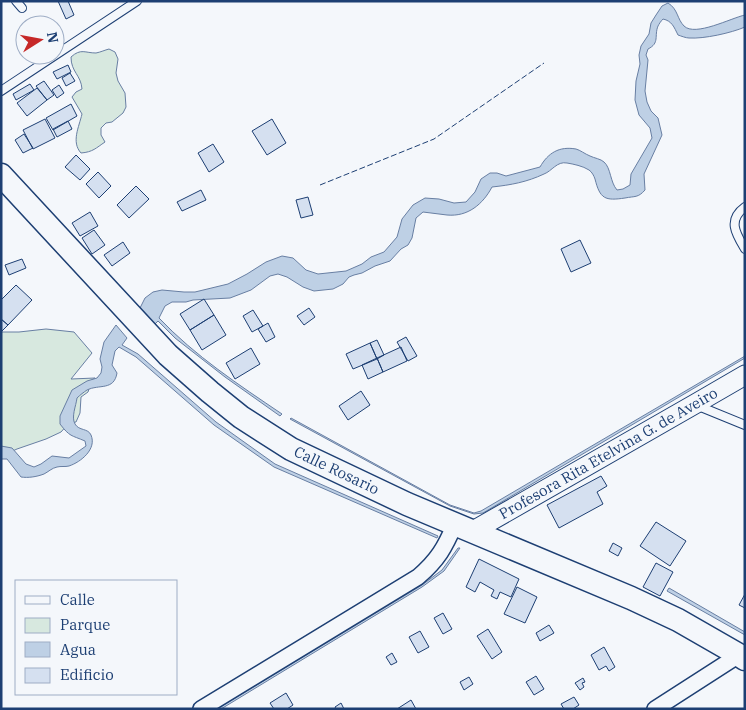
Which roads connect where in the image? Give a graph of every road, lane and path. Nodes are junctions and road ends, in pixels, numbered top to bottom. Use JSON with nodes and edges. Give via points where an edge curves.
{"nodes":[{"id":1,"x":16,"y":1,"type":"edge"},
{"id":2,"x":137,"y":1,"type":"edge"},
{"id":3,"x":22,"y":8,"type":"dead end"},
{"id":4,"x":1,"y":91,"type":"edge"},
{"id":5,"x":1,"y":175,"type":"edge"},
{"id":6,"x":745,"y":207,"type":"edge"},
{"id":7,"x":745,"y":249,"type":"edge"},
{"id":8,"x":745,"y":375,"type":"edge"},
{"id":9,"x":695,"y":404,"type":"junction"},
{"id":10,"x":745,"y":425,"type":"edge"},
{"id":11,"x":464,"y":527,"type":"junction"},
{"id":12,"x":742,"y":657,"type":"edge"},
{"id":13,"x":201,"y":709,"type":"edge"},
{"id":14,"x":655,"y":709,"type":"edge"}],
"edges":[{"from":1,"to":3,"type":"lane"},
{"from":2,"to":4,"type":"lane"},
{"from":5,"to":11,"type":"main road","name":"Calle Rosario","via":[[168,355],[241,417],[299,453]]},
{"from":6,"to":7,"type":"lane","via":[[735,221],[735,231]]},
{"from":8,"to":9,"type":"street","name":"Profesora Rita Etelvina G. de Aveiro"},
{"from":9,"to":10,"type":"lane"},
{"from":9,"to":11,"type":"street","name":"Profesora Rita Etelvina G. de Aveiro"},
{"from":11,"to":12,"type":"main road","name":"Calle Rosario","via":[[631,598],[678,620]]},
{"from":11,"to":13,"type":"street","via":[[418,577]]},
{"from":12,"to":14,"type":"street"}]}
